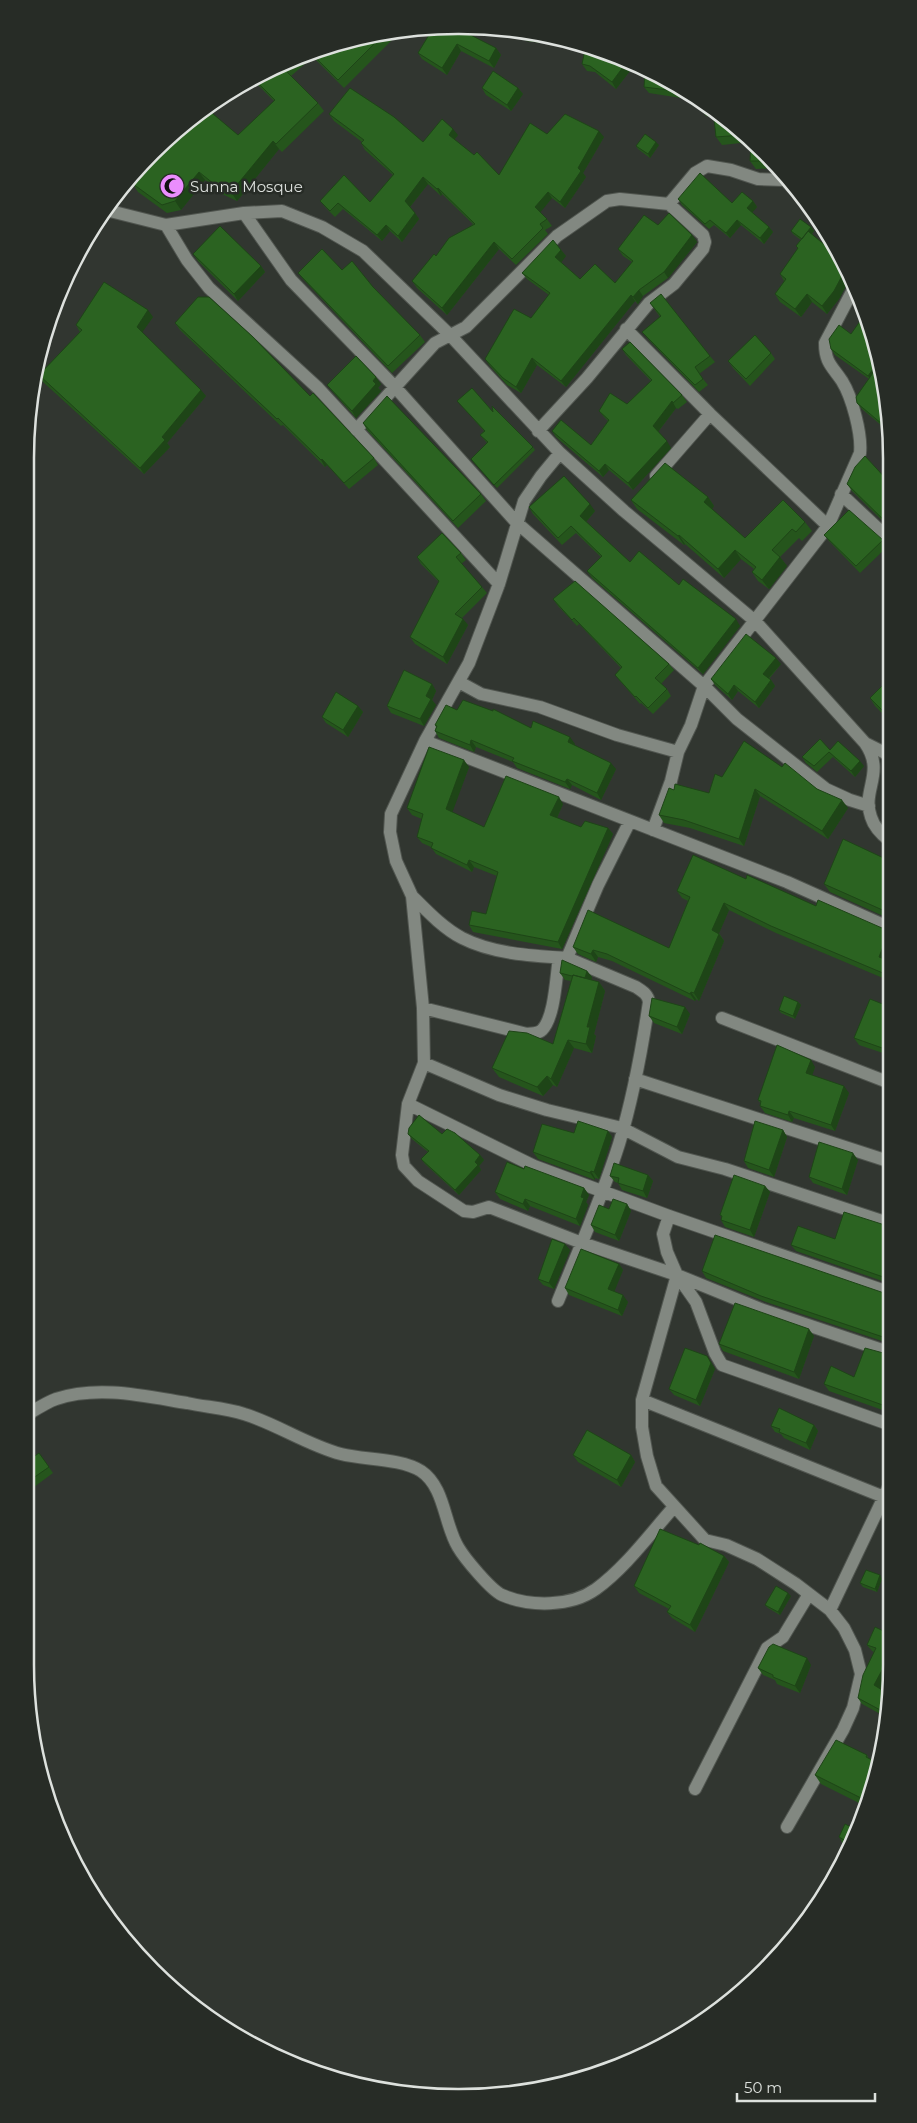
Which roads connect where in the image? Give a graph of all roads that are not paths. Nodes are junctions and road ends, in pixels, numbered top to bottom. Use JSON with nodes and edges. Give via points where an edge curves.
{"nodes":[{"id":1,"x":779,"y":180,"type":"edge"},
{"id":2,"x":669,"y":204,"type":"junction"},
{"id":3,"x":113,"y":212,"type":"edge"},
{"id":4,"x":244,"y":213,"type":"junction"},
{"id":5,"x":166,"y":225,"type":"junction"},
{"id":6,"x":851,"y":296,"type":"edge"},
{"id":7,"x":626,"y":329,"type":"junction"},
{"id":8,"x":449,"y":334,"type":"junction"},
{"id":9,"x":395,"y":387,"type":"junction"},
{"id":10,"x":710,"y":414,"type":"junction"},
{"id":11,"x":356,"y":430,"type":"junction"},
{"id":12,"x":538,"y":431,"type":"junction"},
{"id":13,"x":560,"y":453,"type":"junction"},
{"id":14,"x":649,"y":484,"type":"edge"},
{"id":15,"x":841,"y":494,"type":"junction"},
{"id":16,"x":516,"y":522,"type":"junction"},
{"id":17,"x":828,"y":526,"type":"junction"},
{"id":18,"x":883,"y":533,"type":"edge"},
{"id":19,"x":500,"y":584,"type":"junction"},
{"id":20,"x":755,"y":621,"type":"junction"},
{"id":21,"x":459,"y":682,"type":"junction"},
{"id":22,"x":704,"y":686,"type":"junction"},
{"id":23,"x":425,"y":741,"type":"junction"},
{"id":24,"x":865,"y":743,"type":"junction"},
{"id":25,"x":678,"y":752,"type":"junction"},
{"id":26,"x":883,"y":752,"type":"edge"},
{"id":27,"x":869,"y":806,"type":"junction"},
{"id":28,"x":630,"y":821,"type":"junction"},
{"id":29,"x":653,"y":830,"type":"junction"},
{"id":30,"x":883,"y":835,"type":"edge"},
{"id":31,"x":412,"y":896,"type":"junction"},
{"id":32,"x":883,"y":925,"type":"edge"},
{"id":33,"x":563,"y":958,"type":"junction"},
{"id":34,"x":423,"y":1008,"type":"junction"},
{"id":35,"x":722,"y":1018,"type":"dead end"},
{"id":36,"x":424,"y":1063,"type":"junction"},
{"id":37,"x":635,"y":1079,"type":"junction"},
{"id":38,"x":883,"y":1080,"type":"edge"},
{"id":39,"x":408,"y":1104,"type":"junction"},
{"id":40,"x":622,"y":1128,"type":"junction"},
{"id":41,"x":883,"y":1160,"type":"edge"},
{"id":42,"x":602,"y":1192,"type":"junction"},
{"id":43,"x":669,"y":1216,"type":"junction"},
{"id":44,"x":883,"y":1221,"type":"edge"},
{"id":45,"x":582,"y":1243,"type":"junction"},
{"id":46,"x":677,"y":1276,"type":"junction"},
{"id":47,"x":883,"y":1291,"type":"edge"},
{"id":48,"x":558,"y":1302,"type":"dead end"},
{"id":49,"x":883,"y":1350,"type":"edge"},
{"id":50,"x":642,"y":1400,"type":"junction"},
{"id":51,"x":34,"y":1411,"type":"edge"},
{"id":52,"x":883,"y":1422,"type":"edge"},
{"id":53,"x":883,"y":1497,"type":"edge"},
{"id":54,"x":883,"y":1499,"type":"edge"},
{"id":55,"x":674,"y":1507,"type":"junction"},
{"id":56,"x":809,"y":1594,"type":"junction"},
{"id":57,"x":830,"y":1610,"type":"junction"},
{"id":58,"x":695,"y":1789,"type":"dead end"},
{"id":59,"x":787,"y":1827,"type":"dead end"}],
"edges":[{"from":1,"to":2,"type":"street","via":[[758,179],[708,166],[695,173]]},
{"from":2,"to":7,"type":"street","via":[[703,235],[703,249],[674,284],[650,303]]},
{"from":2,"to":8,"type":"street","via":[[620,199],[607,202],[557,236],[466,328]]},
{"from":3,"to":5,"type":"street"},
{"from":4,"to":5,"type":"street"},
{"from":4,"to":8,"type":"street","via":[[282,211],[322,227],[363,251]]},
{"from":4,"to":9,"type":"street","via":[[291,280]]},
{"from":5,"to":11,"type":"street","via":[[209,288],[318,388]]},
{"from":6,"to":15,"type":"street","via":[[825,343],[828,364],[842,382],[861,440],[860,453]]},
{"from":7,"to":10,"type":"street"},
{"from":7,"to":12,"type":"street"},
{"from":8,"to":9,"type":"street","via":[[436,343]]},
{"from":8,"to":12,"type":"street"},
{"from":9,"to":11,"type":"street"},
{"from":9,"to":16,"type":"street"},
{"from":10,"to":14,"type":"street"},
{"from":10,"to":17,"type":"street"},
{"from":11,"to":19,"type":"street"},
{"from":12,"to":13,"type":"street"},
{"from":13,"to":16,"type":"street","via":[[524,501]]},
{"from":13,"to":20,"type":"street","via":[[627,507]]},
{"from":15,"to":17,"type":"street"},
{"from":15,"to":18,"type":"street"},
{"from":16,"to":19,"type":"street","via":[[514,540]]},
{"from":16,"to":22,"type":"street"},
{"from":17,"to":20,"type":"street"},
{"from":19,"to":21,"type":"street"},
{"from":20,"to":22,"type":"street"},
{"from":20,"to":24,"type":"street"},
{"from":21,"to":23,"type":"street"},
{"from":21,"to":25,"type":"street","via":[[481,694],[540,707]]},
{"from":22,"to":25,"type":"street"},
{"from":22,"to":27,"type":"street","via":[[737,719],[826,789]]},
{"from":23,"to":28,"type":"street"},
{"from":23,"to":31,"type":"street","via":[[391,814],[390,832],[396,861]]},
{"from":24,"to":26,"type":"street"},
{"from":24,"to":27,"type":"street","via":[[875,764]]},
{"from":25,"to":29,"type":"street"},
{"from":27,"to":30,"type":"street","via":[[871,818]]},
{"from":28,"to":29,"type":"street"},
{"from":28,"to":33,"type":"street"},
{"from":29,"to":32,"type":"street","via":[[787,882]]},
{"from":31,"to":33,"type":"street","via":[[438,921],[466,940],[501,950]]},
{"from":31,"to":34,"type":"street"},
{"from":33,"to":34,"type":"street","via":[[550,1016],[536,1033],[527,1034]]},
{"from":33,"to":37,"type":"street","via":[[636,988],[648,997]]},
{"from":34,"to":36,"type":"street"},
{"from":35,"to":38,"type":"street"},
{"from":36,"to":39,"type":"street"},
{"from":36,"to":40,"type":"street","via":[[499,1095]]},
{"from":37,"to":40,"type":"street"},
{"from":37,"to":41,"type":"street"},
{"from":39,"to":42,"type":"street","via":[[534,1166]]},
{"from":39,"to":45,"type":"street","via":[[402,1155],[404,1166],[418,1181],[464,1212],[489,1207]]},
{"from":40,"to":42,"type":"street"},
{"from":40,"to":44,"type":"street","via":[[678,1156]]},
{"from":42,"to":43,"type":"street"},
{"from":42,"to":45,"type":"street"},
{"from":43,"to":46,"type":"street","via":[[663,1234]]},
{"from":43,"to":47,"type":"street"},
{"from":45,"to":46,"type":"street"},
{"from":45,"to":48,"type":"street"},
{"from":46,"to":49,"type":"street","via":[[763,1310]]},
{"from":46,"to":50,"type":"street"},
{"from":46,"to":52,"type":"street","via":[[696,1302],[722,1365]]},
{"from":50,"to":53,"type":"street"},
{"from":50,"to":55,"type":"street","via":[[642,1427],[656,1486]]},
{"from":51,"to":55,"type":"street","via":[[70,1395],[124,1392],[244,1413],[340,1454],[420,1470],[437,1492],[457,1546],[478,1574],[501,1595],[535,1604],[572,1600],[595,1590]]},
{"from":54,"to":57,"type":"street"},
{"from":55,"to":56,"type":"street","via":[[705,1540],[726,1545],[757,1560]]},
{"from":56,"to":57,"type":"street"},
{"from":56,"to":58,"type":"street","via":[[784,1637],[767,1648]]},
{"from":57,"to":59,"type":"street","via":[[855,1650],[861,1680],[843,1730]]}]}
